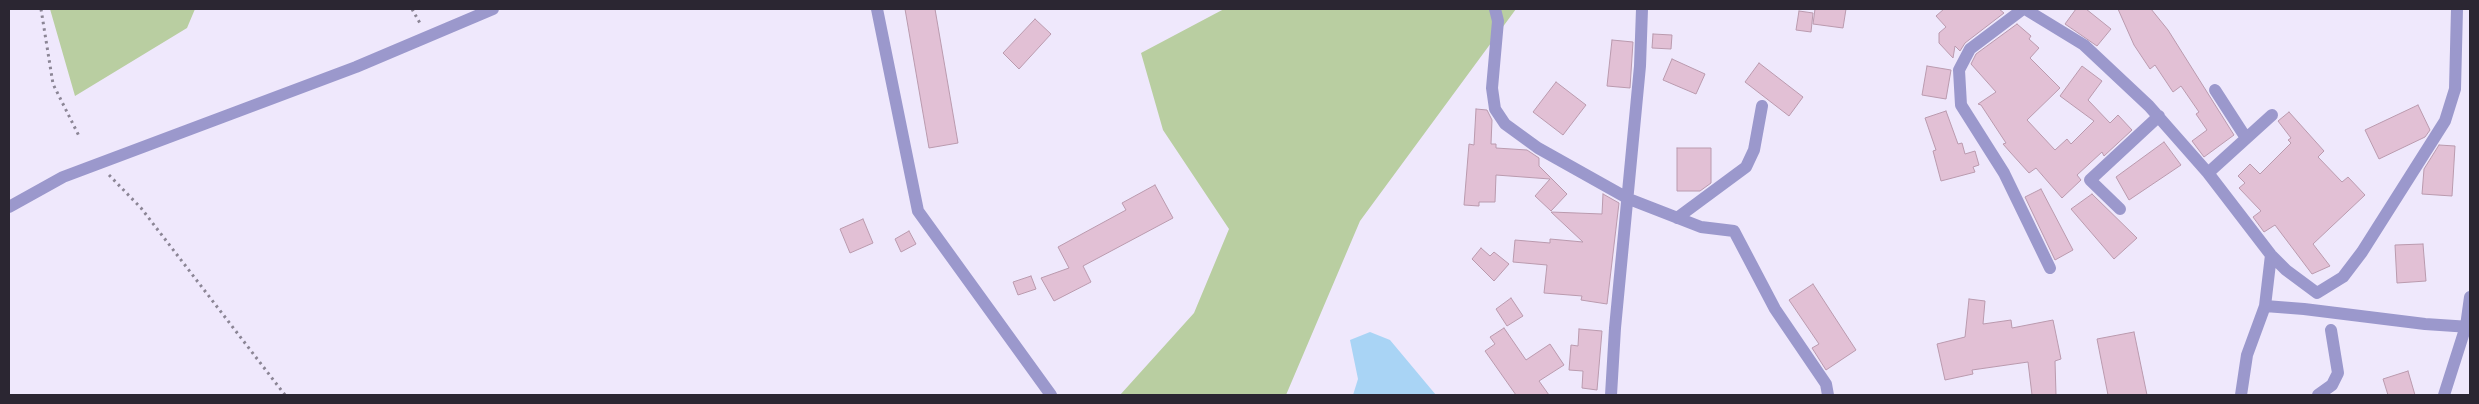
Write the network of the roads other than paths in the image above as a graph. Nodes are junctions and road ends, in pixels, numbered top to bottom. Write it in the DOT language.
graph roads {
  1 [pos="493,9"];
  2 [pos="877,9"];
  3 [pos="1494,9"];
  4 [pos="1642,9"];
  5 [pos="2024,9"];
  6 [pos="2457,9"];
  7 [pos="2215,90"];
  8 [pos="1762,106"];
  9 [pos="2272,115"];
  10 [pos="2159,116"];
  11 [pos="2246,138"];
  12 [pos="2208,173"];
  13 [pos="1629,199"];
  14 [pos="9,208"];
  15 [pos="2120,209"];
  16 [pos="1678,218"];
  17 [pos="2272,255"];
  18 [pos="2050,268"];
  19 [pos="2470,297"];
  20 [pos="2265,306"];
  21 [pos="2468,326"];
  22 [pos="2331,330"];
  23 [pos="1051,395"];
  24 [pos="1611,395"];
  25 [pos="1828,395"];
  26 [pos="2241,395"];
  27 [pos="2318,395"];
  28 [pos="2444,395"];
  1 -- 14 [label="street"];
  2 -- 23 [label="street"];
  3 -- 13 [label="street"];
  4 -- 13 [label="street"];
  5 -- 10 [label="street"];
  5 -- 18 [label="street"];
  6 -- 17 [label="street"];
  7 -- 11 [label="street"];
  8 -- 16 [label="street"];
  9 -- 11 [label="street"];
  10 -- 12 [label="street"];
  10 -- 15 [label="street"];
  11 -- 12 [label="street"];
  12 -- 17 [label="street"];
  13 -- 16 [label="street"];
  13 -- 24 [label="street"];
  16 -- 25 [label="street"];
  17 -- 20 [label="street"];
  19 -- 21 [label="street"];
  20 -- 21 [label="street"];
  20 -- 26 [label="street"];
  21 -- 28 [label="street"];
  22 -- 27 [label="street"];
}
